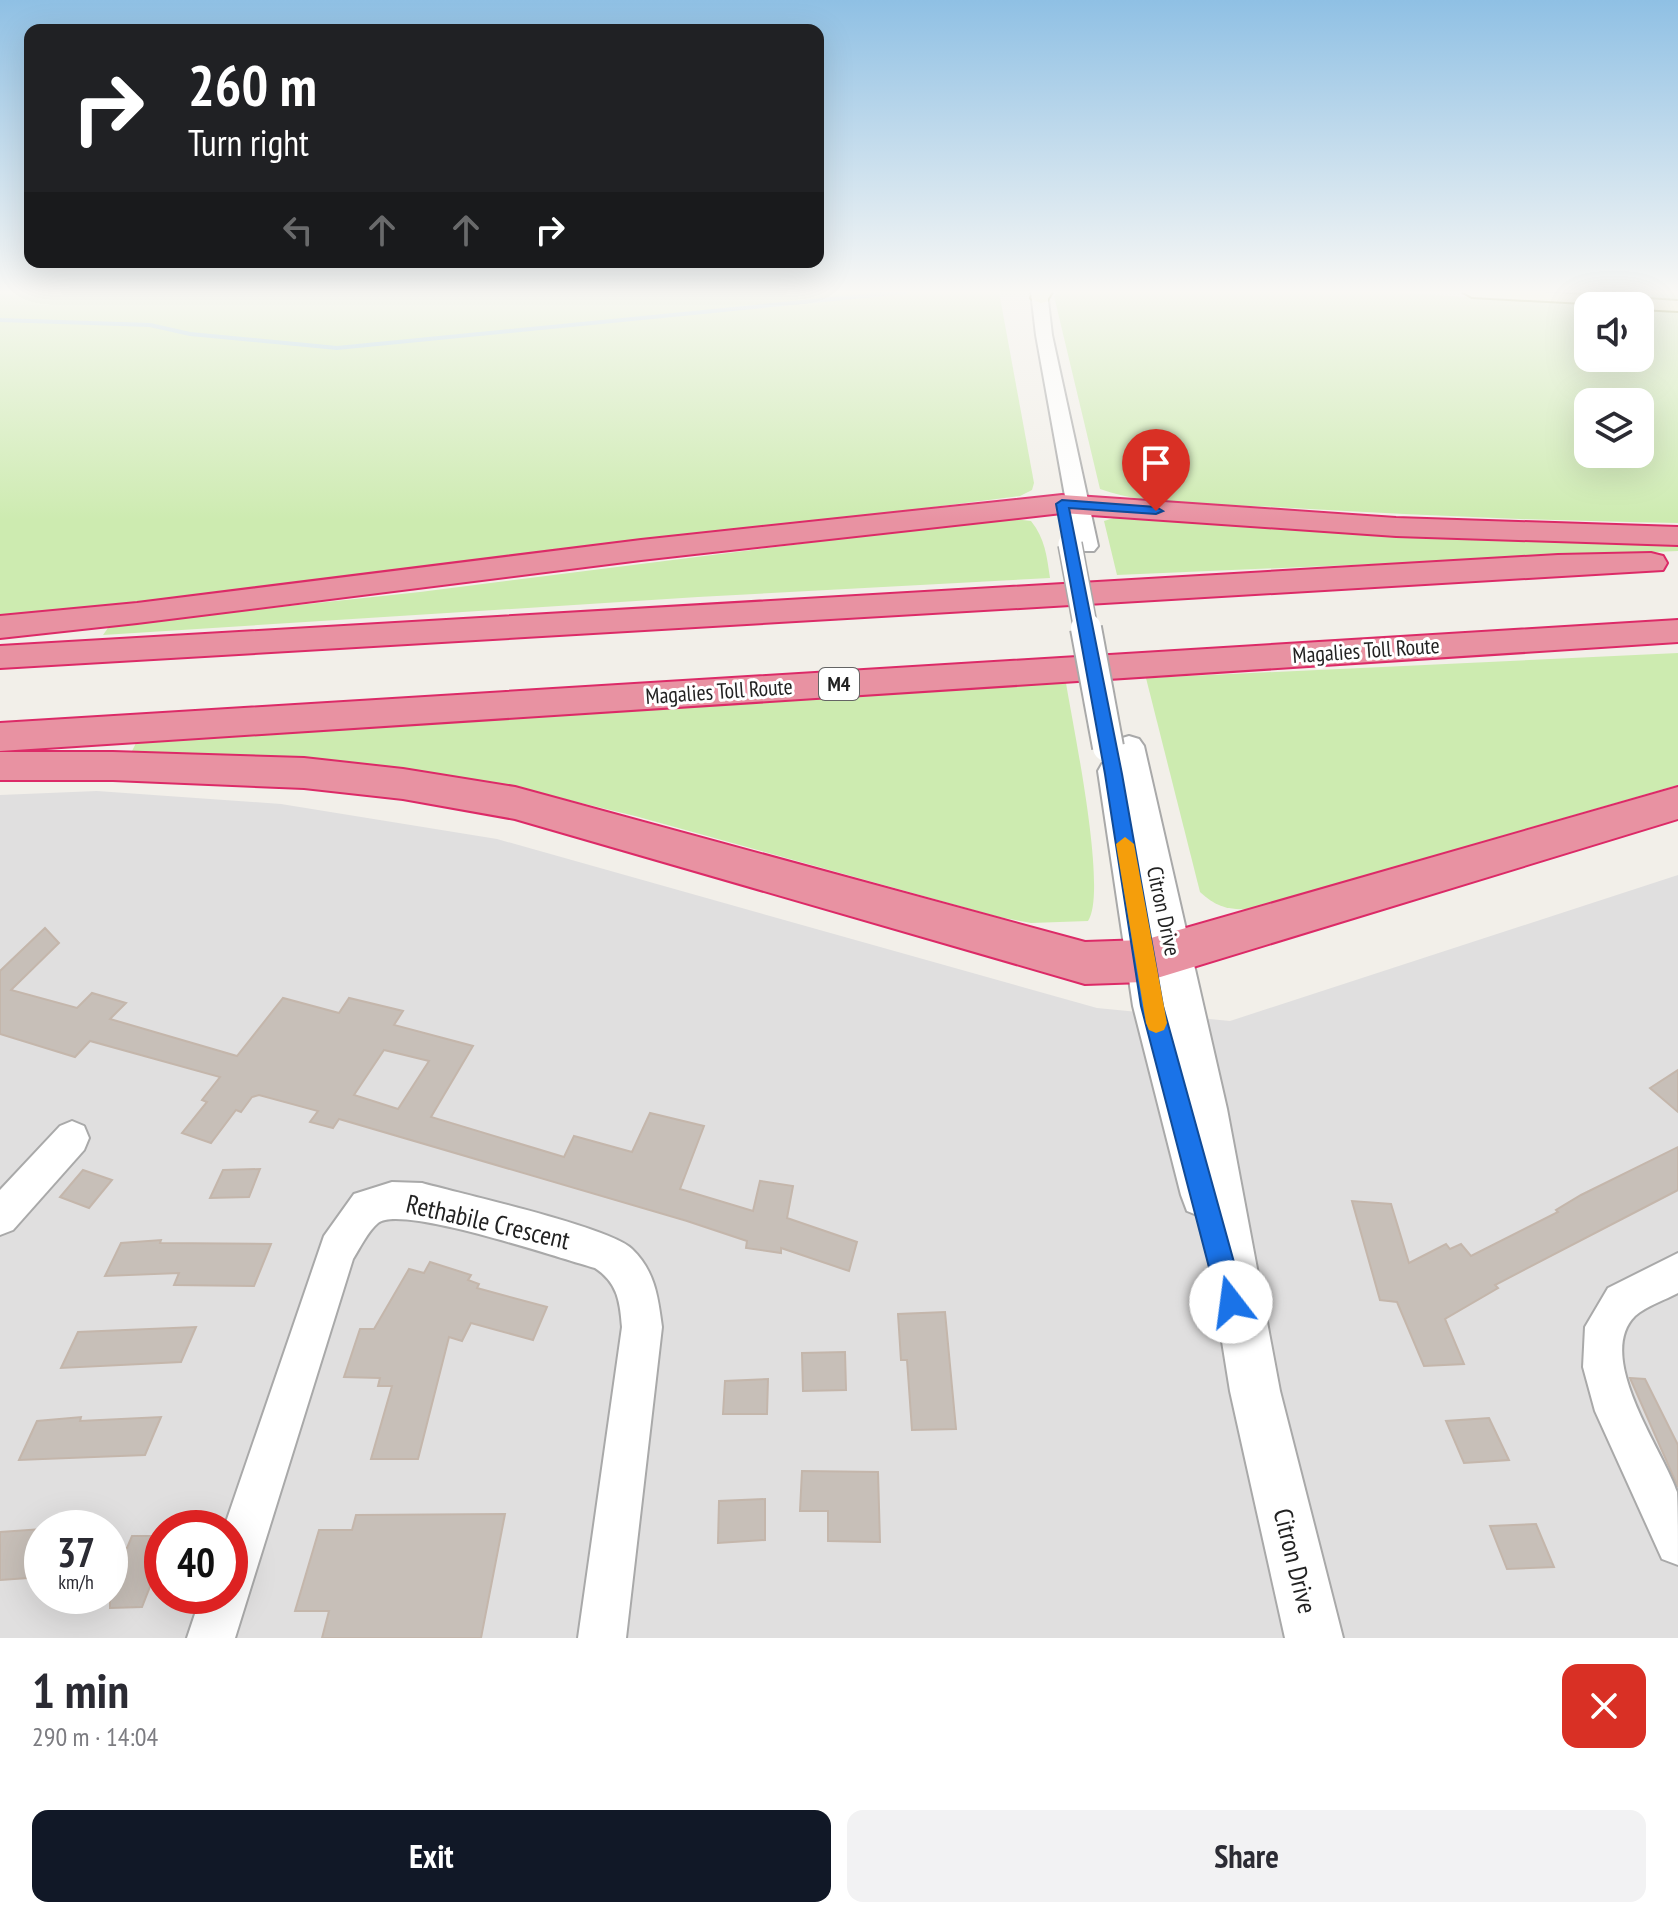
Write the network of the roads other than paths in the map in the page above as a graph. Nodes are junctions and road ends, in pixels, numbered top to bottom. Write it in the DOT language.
graph roads {
  1 [pos="1046,368"];
  2 [pos="1070,504"];
  3 [pos="1678,536"];
  4 [pos="1678,563"];
  5 [pos="0,627"];
  6 [pos="1678,631"];
  7 [pos="0,657"];
  8 [pos="0,737"];
  9 [pos="0,766"];
  10 [pos="1678,803"];
  11 [pos="1158,957"];
  12 [pos="72,1138"];
  13 [pos="0,1217"];
  14 [pos="1678,1272"];
  15 [pos="248,1523"];
  16 [pos="1678,1543"];
  17 [pos="218,1614"];
  18 [pos="211,1638"];
  19 [pos="602,1638"];
  20 [pos="1314,1638"];
  1 -- 2 [label="street, Citron Drive"];
  2 -- 3 [label="highway"];
  2 -- 5 [label="highway"];
  2 -- 11 [label="street, Citron Drive"];
  4 -- 7 [label="highway"];
  6 -- 8 [label="highway, Magalies Toll Route / M4"];
  9 -- 11 [label="highway"];
  10 -- 11 [label="highway"];
  11 -- 20 [label="street, Citron Drive"];
  12 -- 13 [label="street"];
  14 -- 16 [label="street"];
  15 -- 19 [label="street, Rethabile Crescent"];
  17 -- 18 [label="street"];
}
